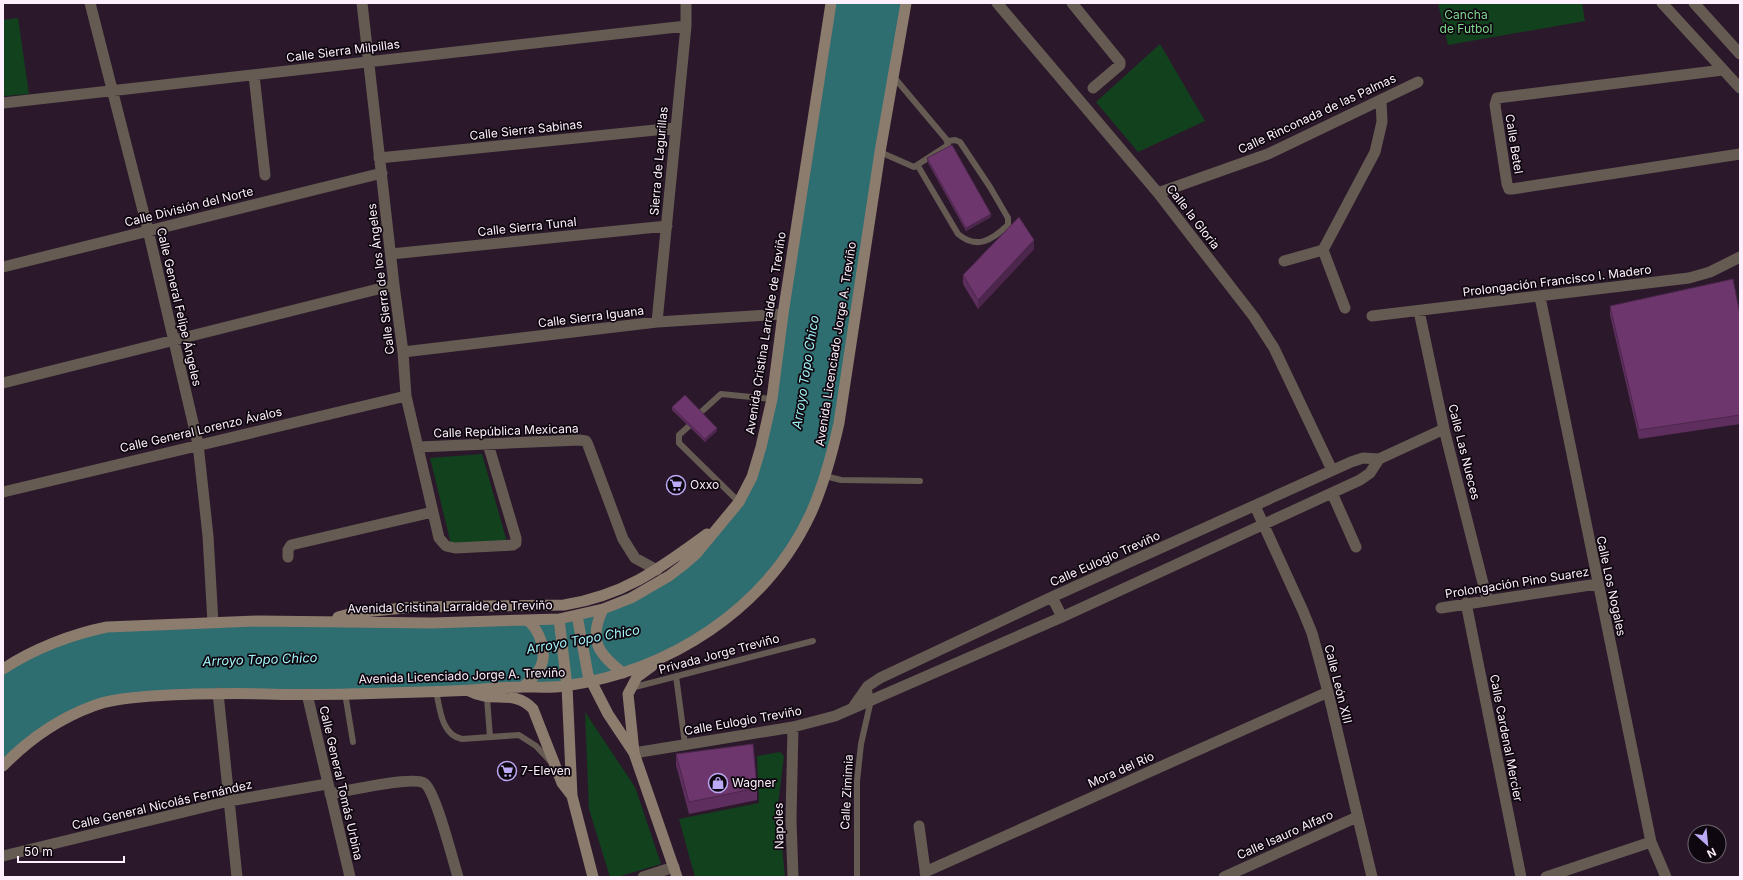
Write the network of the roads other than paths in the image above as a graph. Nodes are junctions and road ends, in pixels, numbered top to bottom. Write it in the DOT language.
graph roads {
  1 [pos="90,3"];
  2 [pos="362,3"];
  3 [pos="686,3"];
  4 [pos="831,3"];
  5 [pos="906,3"];
  6 [pos="997,3"];
  7 [pos="1072,3"];
  8 [pos="1662,3"];
  9 [pos="1694,3"];
  10 [pos="686,26"];
  11 [pos="1740,54"];
  12 [pos="368,61"];
  13 [pos="1723,70"];
  14 [pos="254,75"];
  15 [pos="893,76"];
  16 [pos="1418,82"];
  17 [pos="1093,88"];
  18 [pos="1740,88"];
  19 [pos="111,91"];
  20 [pos="1381,100"];
  21 [pos="3,103"];
  22 [pos="675,128"];
  23 [pos="948,141"];
  24 [pos="880,152"];
  25 [pos="1740,154"];
  26 [pos="379,158"];
  27 [pos="918,166"];
  28 [pos="382,173"];
  29 [pos="265,175"];
  30 [pos="1158,193"];
  31 [pos="667,226"];
  32 [pos="148,230"];
  33 [pos="1324,250"];
  34 [pos="391,254"];
  35 [pos="1740,256"];
  36 [pos="1284,262"];
  37 [pos="3,267"];
  38 [pos="394,285"];
  39 [pos="1540,297"];
  40 [pos="1345,308"];
  41 [pos="1419,310"];
  42 [pos="783,314"];
  43 [pos="1372,316"];
  44 [pos="657,322"];
  45 [pos="174,340"];
  46 [pos="403,352"];
  47 [pos="3,383"];
  48 [pos="406,396"];
  49 [pos="772,399"];
  50 [pos="700,413"];
  51 [pos="688,426"];
  52 [pos="1444,429"];
  53 [pos="198,444"];
  54 [pos="488,444"];
  55 [pos="419,447"];
  56 [pos="1379,459"];
  57 [pos="1332,470"];
  58 [pos="825,476"];
  59 [pos="920,481"];
  60 [pos="3,492"];
  61 [pos="1332,493"];
  62 [pos="739,502"];
  63 [pos="1255,506"];
  64 [pos="433,512"];
  65 [pos="724,522"];
  66 [pos="1264,524"];
  67 [pos="1356,548"];
  68 [pos="288,557"];
  69 [pos="657,570"];
  70 [pos="1597,584"];
  71 [pos="1052,597"];
  72 [pos="1487,599"];
  73 [pos="1466,603"];
  74 [pos="1441,608"];
  75 [pos="601,613"];
  76 [pos="1062,616"];
  77 [pos="578,619"];
  78 [pos="325,621"];
  79 [pos="213,623"];
  80 [pos="531,623"];
  81 [pos="560,623"];
  82 [pos="813,641"];
  83 [pos="663,657"];
  84 [pos="3,669"];
  85 [pos="623,673"];
  86 [pos="676,676"];
  87 [pos="590,681"];
  88 [pos="567,686"];
  89 [pos="868,686"];
  90 [pos="523,687"];
  91 [pos="630,689"];
  92 [pos="467,690"];
  93 [pos="436,691"];
  94 [pos="1328,692"];
  95 [pos="218,693"];
  96 [pos="345,693"];
  97 [pos="307,694"];
  98 [pos="487,698"];
  99 [pos="871,700"];
  100 [pos="854,706"];
  101 [pos="793,727"];
  102 [pos="490,737"];
  103 [pos="353,742"];
  104 [pos="685,744"];
  105 [pos="634,753"];
  106 [pos="3,766"];
  107 [pos="555,766"];
  108 [pos="328,789"];
  109 [pos="572,796"];
  110 [pos="229,800"];
  111 [pos="1357,817"];
  112 [pos="919,826"];
  113 [pos="1651,842"];
  114 [pos="3,856"];
  115 [pos="675,872"];
  116 [pos="925,875"];
  117 [pos="237,877"];
  118 [pos="350,877"];
  119 [pos="458,877"];
  120 [pos="593,877"];
  121 [pos="643,877"];
  122 [pos="793,877"];
  123 [pos="857,877"];
  124 [pos="1224,877"];
  125 [pos="1372,877"];
  126 [pos="1521,877"];
  127 [pos="1546,877"];
  128 [pos="1666,877"];
  1 -- 19 [label="street, Calle General Felipe Ángeles"];
  2 -- 12 [label="street, Calle Sierra de los Ángeles"];
  3 -- 10 [label="street, Sierra de Lagurillas"];
  4 -- 42 [label="main road, Avenida Cristina Larralde de Treviño"];
  5 -- 15 [label="main road, Avenida Licenciado Jorge A. Treviño"];
  6 -- 30 [label="street, Calle la Gloria"];
  7 -- 17 [label="street"];
  8 -- 13 [label="street"];
  9 -- 11 [label="street"];
  10 -- 12 [label="street, Calle Sierra Milpillas"];
  10 -- 22 [label="street, Sierra de Lagurillas"];
  12 -- 14 [label="street, Calle Sierra Milpillas"];
  12 -- 26 [label="street, Calle Sierra de los Ángeles"];
  13 -- 18 [label="street"];
  13 -- 25 [label="street, Calle Betel"];
  14 -- 19 [label="street, Calle Sierra Milpillas"];
  14 -- 29 [label="street"];
  15 -- 23 [label="lane"];
  15 -- 24 [label="main road, Avenida Licenciado Jorge A. Treviño"];
  16 -- 20 [label="street, Calle Rinconada de las Palmas"];
  19 -- 21 [label="street, Calle Sierra Milpillas"];
  19 -- 32 [label="street, Calle General Felipe Ángeles"];
  20 -- 30 [label="street, Calle Rinconada de las Palmas"];
  20 -- 33 [label="street"];
  22 -- 26 [label="street, Calle Sierra Sabinas"];
  22 -- 31 [label="street, Sierra de Lagurillas"];
  23 -- 27 [label="lane"];
  23 -- 27 [label="lane"];
  24 -- 27 [label="lane"];
  24 -- 58 [label="main road, Avenida Licenciado Jorge A. Treviño"];
  26 -- 28 [label="street, Calle Sierra de los Ángeles"];
  28 -- 32 [label="street, Calle División del Norte"];
  28 -- 34 [label="street, Calle Sierra de los Ángeles"];
  30 -- 57 [label="street, Calle la Gloria"];
  31 -- 34 [label="street, Calle Sierra Tunal"];
  31 -- 44 [label="street, Sierra de Lagurillas"];
  32 -- 37 [label="street, Calle División del Norte"];
  32 -- 45 [label="street, Calle General Felipe Ángeles"];
  33 -- 36 [label="street"];
  33 -- 40 [label="street"];
  34 -- 38 [label="street, Calle Sierra de los Ángeles"];
  35 -- 39 [label="street, Prolongación Francisco I. Madero"];
  38 -- 45 [label="street"];
  38 -- 46 [label="street, Calle Sierra de los Ángeles"];
  39 -- 41 [label="street, Prolongación Francisco I. Madero"];
  39 -- 70 [label="street, Calle Los Nogales"];
  41 -- 43 [label="street, Prolongación Francisco I. Madero"];
  41 -- 52 [label="street, Calle Las Nueces"];
  42 -- 44 [label="street, Calle Sierra Iguana"];
  42 -- 49 [label="main road, Avenida Cristina Larralde de Treviño"];
  44 -- 46 [label="street, Calle Sierra Iguana"];
  45 -- 47 [label="street"];
  45 -- 53 [label="street, Calle General Felipe Ángeles"];
  46 -- 48 [label="street, Calle Sierra de los Ángeles"];
  48 -- 53 [label="street, Calle General Lorenzo Ávalos"];
  48 -- 55 [label="street, Calle Sierra de los Ángeles"];
  49 -- 50 [label="lane"];
  49 -- 62 [label="main road, Avenida Cristina Larralde de Treviño"];
  51 -- 62 [label="lane"];
  52 -- 56 [label="street, Calle Eulogio Treviño"];
  52 -- 72 [label="street, Calle Las Nueces"];
  53 -- 60 [label="street, Calle General Lorenzo Ávalos"];
  53 -- 79 [label="street, Calle General Felipe Ángeles"];
  54 -- 55 [label="street, Calle República Mexicana"];
  54 -- 64 [label="street, Calle Sierra de los Ángeles"];
  54 -- 69 [label="street, Calle República Mexicana"];
  55 -- 64 [label="street, Calle Sierra de los Ángeles"];
  56 -- 57 [label="street, Calle Eulogio Treviño"];
  56 -- 61 [label="street, Calle Eulogio Treviño"];
  57 -- 63 [label="street, Calle Eulogio Treviño"];
  58 -- 59 [label="lane"];
  58 -- 83 [label="main road, Avenida Licenciado Jorge A. Treviño"];
  61 -- 66 [label="street, Calle Eulogio Treviño"];
  61 -- 67 [label="street"];
  62 -- 65 [label="main road, Avenida Cristina Larralde de Treviño"];
  63 -- 66 [label="street, Calle León XIII"];
  63 -- 71 [label="street, Calle Eulogio Treviño"];
  64 -- 68 [label="street"];
  65 -- 69 [label="main road"];
  65 -- 75 [label="main road, Avenida Cristina Larralde de Treviño"];
  66 -- 76 [label="street, Calle Eulogio Treviño"];
  66 -- 94 [label="street, Calle León XIII"];
  69 -- 78 [label="main road"];
  70 -- 72 [label="street, Prolongación Pino Suarez"];
  70 -- 113 [label="street, Calle Los Nogales"];
  71 -- 76 [label="street"];
  71 -- 89 [label="street, Calle Eulogio Treviño"];
  72 -- 73 [label="street, Prolongación Pino Suarez"];
  73 -- 74 [label="street, Prolongación Pino Suarez"];
  73 -- 126 [label="street, Calle Cardenal Mercier"];
  75 -- 77 [label="main road, Avenida Cristina Larralde de Treviño"];
  75 -- 85 [label="main road"];
  76 -- 99 [label="street, Calle Eulogio Treviño"];
  77 -- 81 [label="main road, Avenida Cristina Larralde de Treviño"];
  77 -- 87 [label="main road"];
  78 -- 79 [label="main road, Avenida Cristina Larralde de Treviño"];
  78 -- 80 [label="main road, Avenida Cristina Larralde de Treviño"];
  79 -- 84 [label="main road, Avenida Cristina Larralde de Treviño"];
  80 -- 81 [label="main road, Avenida Cristina Larralde de Treviño"];
  80 -- 90 [label="main road"];
  81 -- 88 [label="main road"];
  82 -- 86 [label="lane, Privada Jorge Treviño"];
  83 -- 85 [label="main road, Avenida Licenciado Jorge A. Treviño"];
  83 -- 91 [label="main road"];
  85 -- 87 [label="main road, Avenida Licenciado Jorge A. Treviño"];
  86 -- 91 [label="lane, Privada Jorge Treviño"];
  86 -- 104 [label="lane"];
  87 -- 88 [label="main road, Avenida Licenciado Jorge A. Treviño"];
  87 -- 105 [label="main road"];
  88 -- 90 [label="main road, Avenida Licenciado Jorge A. Treviño"];
  88 -- 109 [label="main road"];
  89 -- 99 [label="lane, Calle Zimimia"];
  89 -- 100 [label="street, Calle Eulogio Treviño"];
  90 -- 92 [label="main road, Avenida Licenciado Jorge A. Treviño"];
  91 -- 105 [label="main road"];
  92 -- 93 [label="main road, Avenida Licenciado Jorge A. Treviño"];
  92 -- 98 [label="main road"];
  93 -- 96 [label="main road, Avenida Licenciado Jorge A. Treviño"];
  93 -- 102 [label="lane"];
  94 -- 111 [label="street, Calle León XIII"];
  94 -- 116 [label="street, Mora del Río"];
  95 -- 97 [label="main road, Avenida Licenciado Jorge A. Treviño"];
  95 -- 106 [label="main road, Avenida Licenciado Jorge A. Treviño"];
  95 -- 110 [label="street"];
  96 -- 97 [label="main road, Avenida Licenciado Jorge A. Treviño"];
  96 -- 103 [label="lane"];
  97 -- 108 [label="street, Calle General Tomás Urbina"];
  98 -- 102 [label="lane"];
  98 -- 107 [label="main road"];
  99 -- 100 [label="street, Calle Eulogio Treviño"];
  99 -- 123 [label="lane, Calle Zimimia"];
  100 -- 101 [label="street, Calle Eulogio Treviño"];
  101 -- 104 [label="street, Calle Eulogio Treviño"];
  101 -- 122 [label="street, Napoles"];
  102 -- 107 [label="lane"];
  104 -- 105 [label="street, Calle Eulogio Treviño"];
  105 -- 115 [label="main road"];
  107 -- 109 [label="main road"];
  108 -- 110 [label="street, Calle General Nicolás Fernández"];
  108 -- 118 [label="street, Calle General Tomás Urbina"];
  108 -- 119 [label="street, Calle General Nicolás Fernández"];
  109 -- 120 [label="main road"];
  110 -- 114 [label="street, Calle General Nicolás Fernández"];
  110 -- 117 [label="street"];
  111 -- 124 [label="street, Calle Isauro Alfaro"];
  111 -- 125 [label="street, Calle León XIII"];
  112 -- 116 [label="street"];
  113 -- 127 [label="street"];
  113 -- 128 [label="street, Calle Los Nogales"];
  115 -- 121 [label="street"];
}
